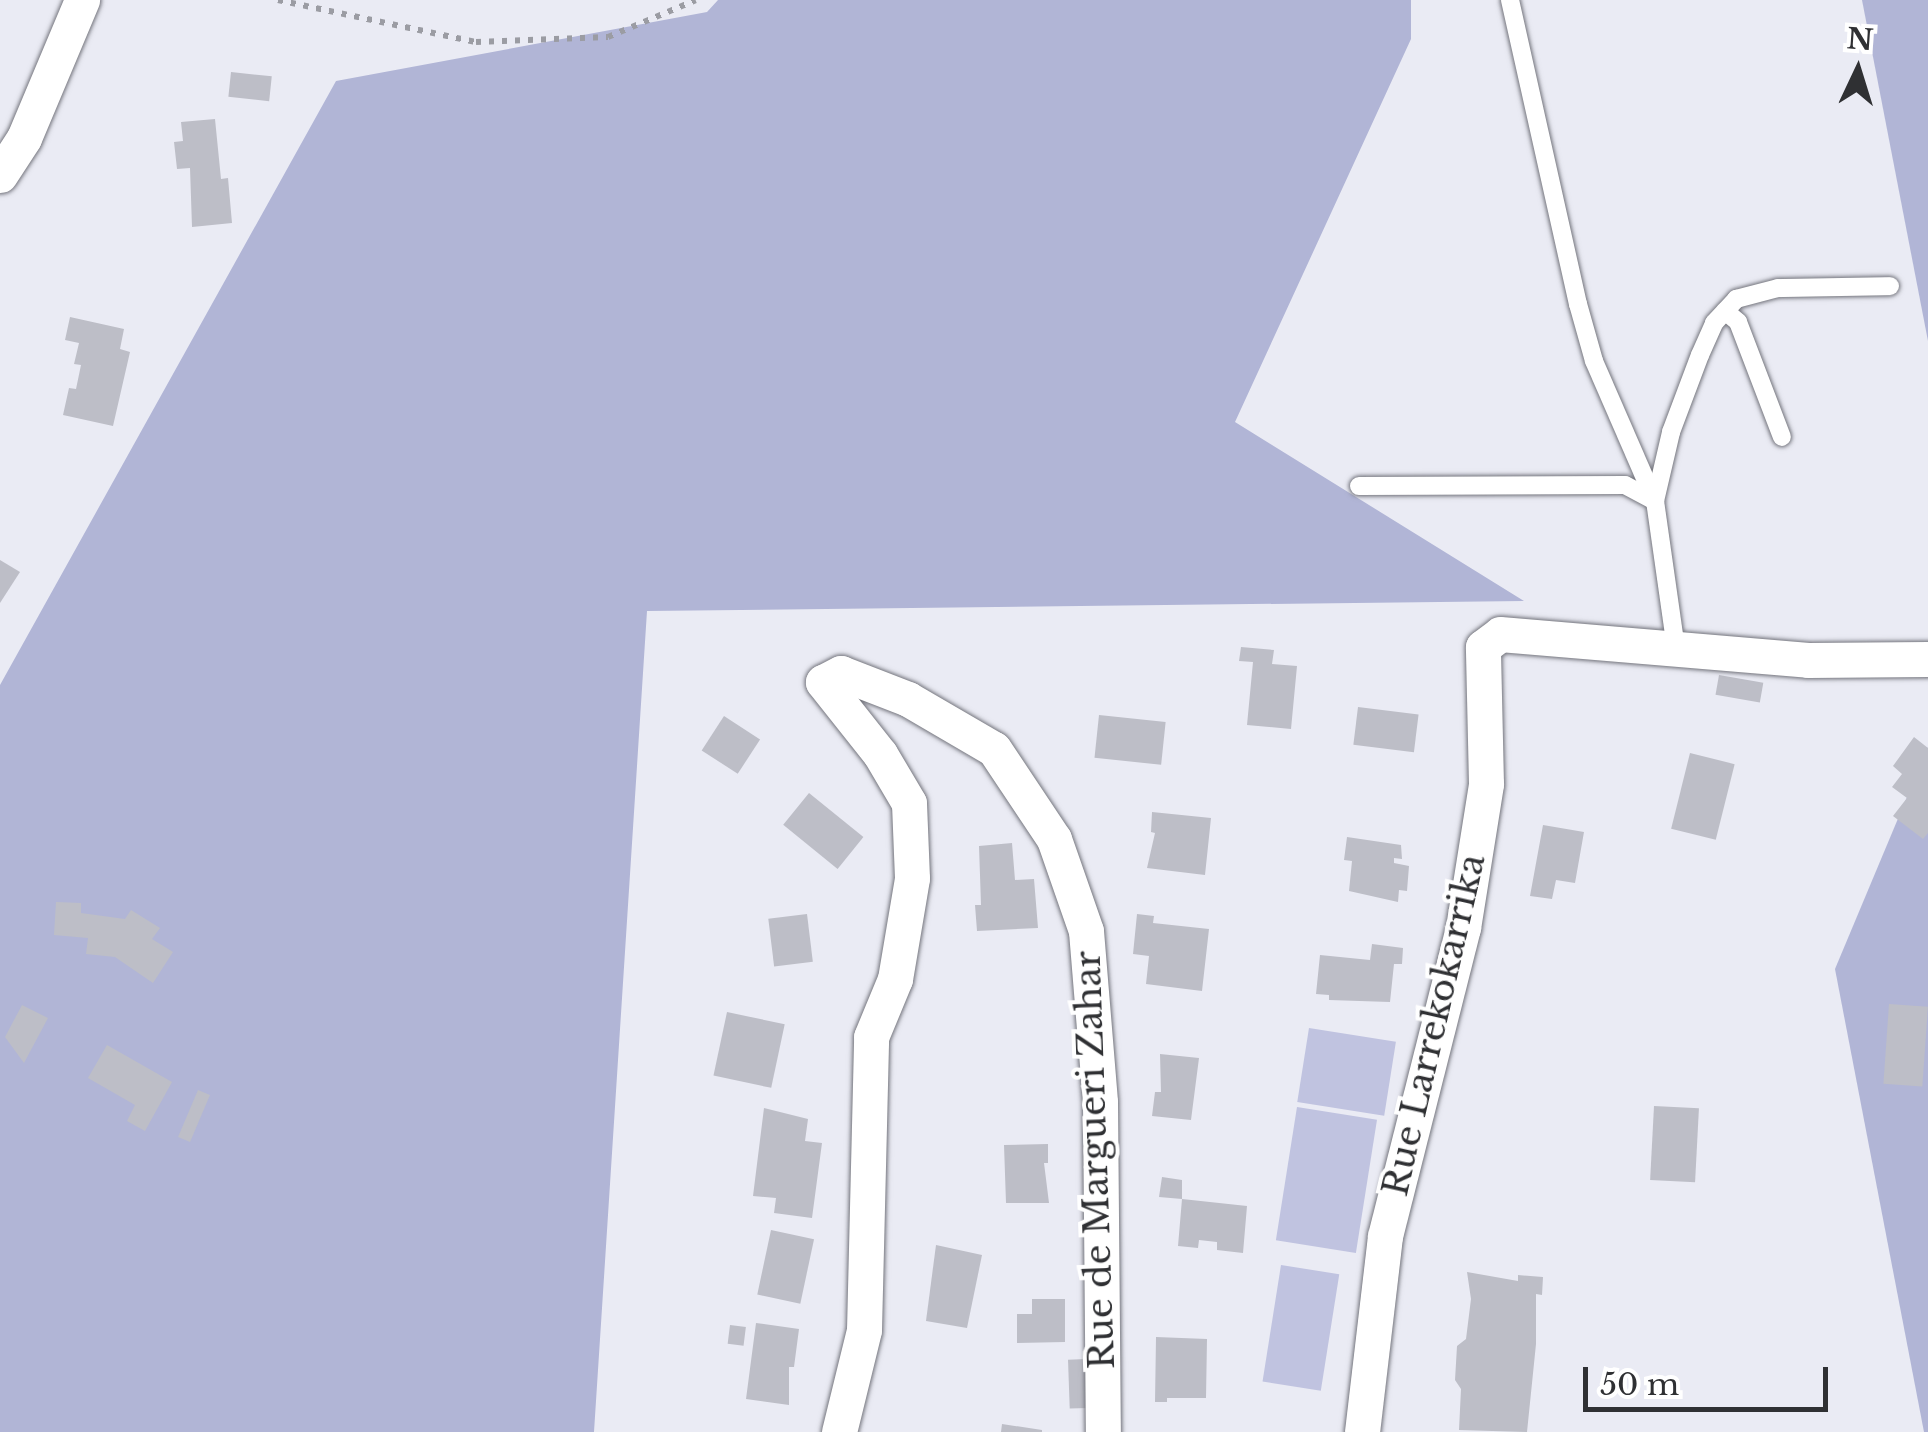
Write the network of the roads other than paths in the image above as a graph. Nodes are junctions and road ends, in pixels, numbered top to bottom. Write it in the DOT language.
graph roads {
  1 [pos="82,0"];
  2 [pos="1510,0"];
  3 [pos="0,175"];
  4 [pos="1890,286"];
  5 [pos="1725,311"];
  6 [pos="1782,437"];
  7 [pos="1359,486"];
  8 [pos="1655,501"];
  9 [pos="1676,649"];
  10 [pos="1928,659"];
  11 [pos="839,1432"];
  12 [pos="1104,1432"];
  13 [pos="1362,1432"];
  1 -- 3 [label="street"];
  2 -- 8 [label="lane"];
  4 -- 5 [label="lane"];
  5 -- 6 [label="lane"];
  5 -- 8 [label="lane"];
  7 -- 8 [label="lane"];
  8 -- 9 [label="lane"];
  9 -- 10 [label="street, Rue Larrekokarrika"];
  9 -- 13 [label="street, Rue Larrekokarrika"];
  11 -- 12 [label="street, Rue de Margueri Zahar"];
}
